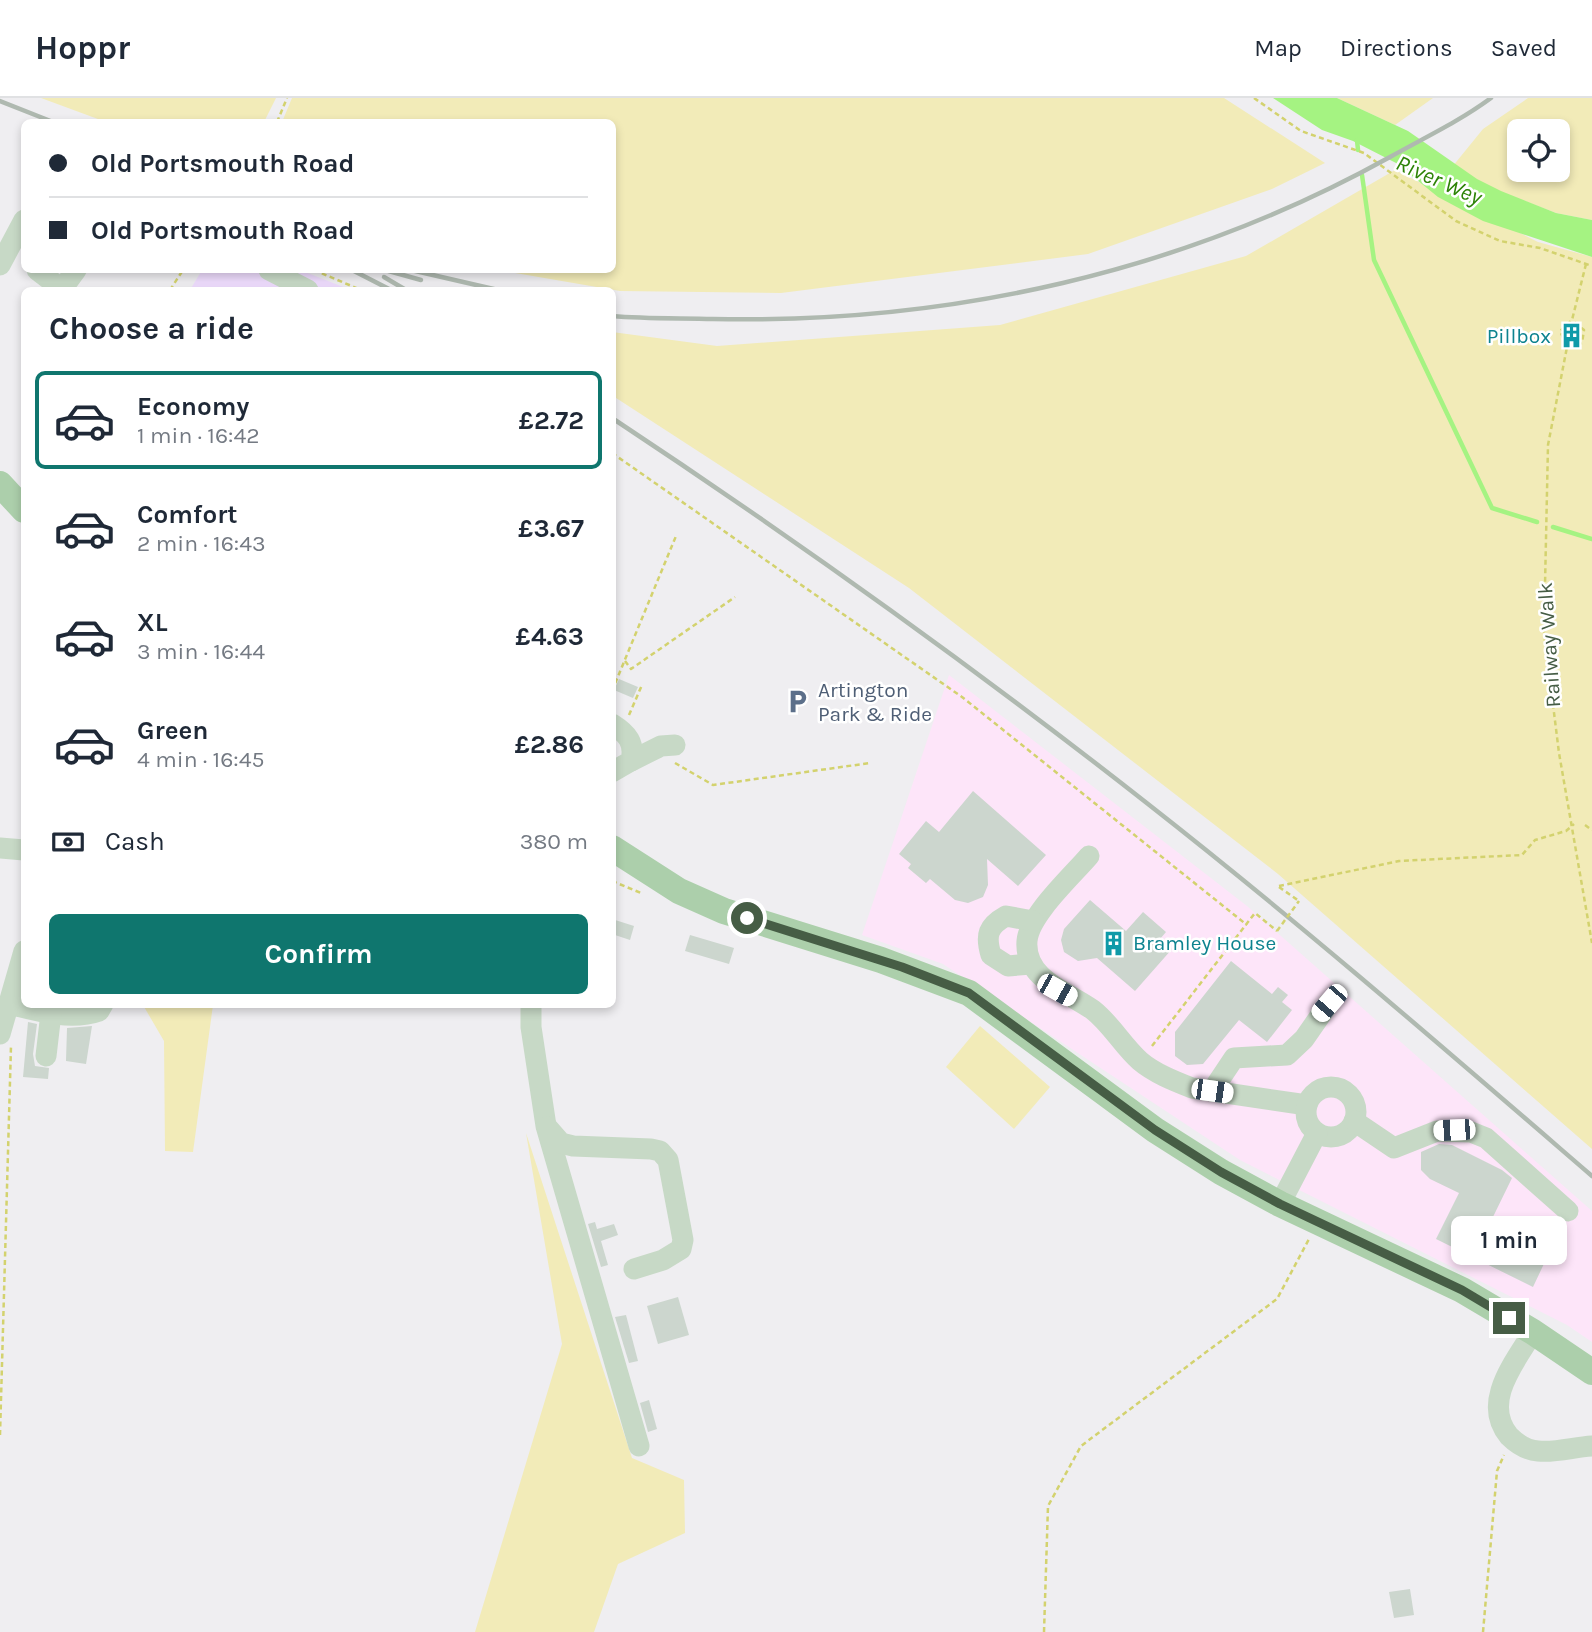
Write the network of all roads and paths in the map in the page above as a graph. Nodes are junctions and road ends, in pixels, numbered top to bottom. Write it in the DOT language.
graph roads {
  1 [pos="287,98"];
  2 [pos="1254,98"];
  3 [pos="278,119"];
  4 [pos="21,227"];
  5 [pos="9,254"];
  6 [pos="1586,264"];
  7 [pos="1592,266"];
  8 [pos="41,273"];
  9 [pos="275,273"];
  10 [pos="321,273"];
  11 [pos="58,287"];
  12 [pos="302,287"];
  13 [pos="354,287"];
  14 [pos="1572,320"];
  15 [pos="1567,346"];
  16 [pos="616,456"];
  17 [pos="0,484"];
  18 [pos="21,507"];
  19 [pos="676,536"];
  20 [pos="735,597"];
  21 [pos="625,662"];
  22 [pos="616,682"];
  23 [pos="642,685"];
  24 [pos="620,721"];
  25 [pos="674,753"];
  26 [pos="870,763"];
  27 [pos="622,767"];
  28 [pos="1573,824"];
  29 [pos="1585,825"];
  30 [pos="1592,830"];
  31 [pos="616,836"];
  32 [pos="0,848"];
  33 [pos="21,850"];
  34 [pos="616,850"];
  35 [pos="1089,856"];
  36 [pos="645,868"];
  37 [pos="1033,921"];
  38 [pos="1247,925"];
  39 [pos="1592,943"];
  40 [pos="21,961"];
  41 [pos="1031,964"];
  42 [pos="1329,1003"];
  43 [pos="101,1008"];
  44 [pos="531,1008"];
  45 [pos="51,1013"];
  46 [pos="4,1017"];
  47 [pos="46,1056"];
  48 [pos="1140,1061"];
  49 [pos="1212,1091"];
  50 [pos="1307,1105"];
  51 [pos="1354,1121"];
  52 [pos="546,1126"];
  53 [pos="1317,1133"];
  54 [pos="1280,1204"];
  55 [pos="1568,1211"];
  56 [pos="1300,1258"];
  57 [pos="634,1269"];
  58 [pos="1533,1332"];
  59 [pos="1592,1372"];
  60 [pos="0,1434"];
  61 [pos="639,1446"];
  62 [pos="1592,1446"];
  63 [pos="1497,1471"];
  64 [pos="1044,1632"];
  65 [pos="1483,1632"];
  1 -- 3 [label="path"];
  2 -- 6 [label="path"];
  4 -- 5 [label="street"];
  6 -- 7 [label="path"];
  6 -- 14 [label="path, Railway Walk"];
  8 -- 11 [label="street"];
  9 -- 12 [label="street"];
  10 -- 13 [label="path"];
  14 -- 15 [label="path, Railway Walk"];
  14 -- 15 [label="path, Railway Walk"];
  15 -- 28 [label="path, Railway Walk"];
  16 -- 38 [label="path"];
  17 -- 18 [label="main road"];
  19 -- 21 [label="path"];
  20 -- 21 [label="path"];
  21 -- 22 [label="path"];
  23 -- 24 [label="path"];
  24 -- 27 [label="street"];
  25 -- 26 [label="path"];
  25 -- 27 [label="street"];
  28 -- 38 [label="path, bridge"];
  28 -- 39 [label="path, Railway Walk"];
  29 -- 30 [label="path"];
  31 -- 36 [label="main road"];
  32 -- 33 [label="street"];
  34 -- 36 [label="main road"];
  35 -- 37 [label="street"];
  36 -- 54 [label="main road"];
  37 -- 41 [label="street"];
  37 -- 41 [label="street"];
  38 -- 48 [label="path"];
  40 -- 46 [label="street"];
  41 -- 48 [label="street"];
  42 -- 49 [label="street"];
  43 -- 45 [label="street"];
  44 -- 52 [label="street"];
  45 -- 46 [label="street"];
  45 -- 47 [label="street"];
  46 -- 60 [label="path"];
  48 -- 49 [label="street"];
  49 -- 50 [label="street"];
  50 -- 51 [label="street"];
  50 -- 53 [label="street"];
  51 -- 53 [label="street"];
  51 -- 55 [label="street"];
  52 -- 57 [label="street"];
  52 -- 61 [label="street"];
  53 -- 54 [label="street"];
  54 -- 58 [label="main road"];
  56 -- 64 [label="path"];
  58 -- 59 [label="main road"];
  58 -- 62 [label="street"];
  63 -- 65 [label="path"];
}
